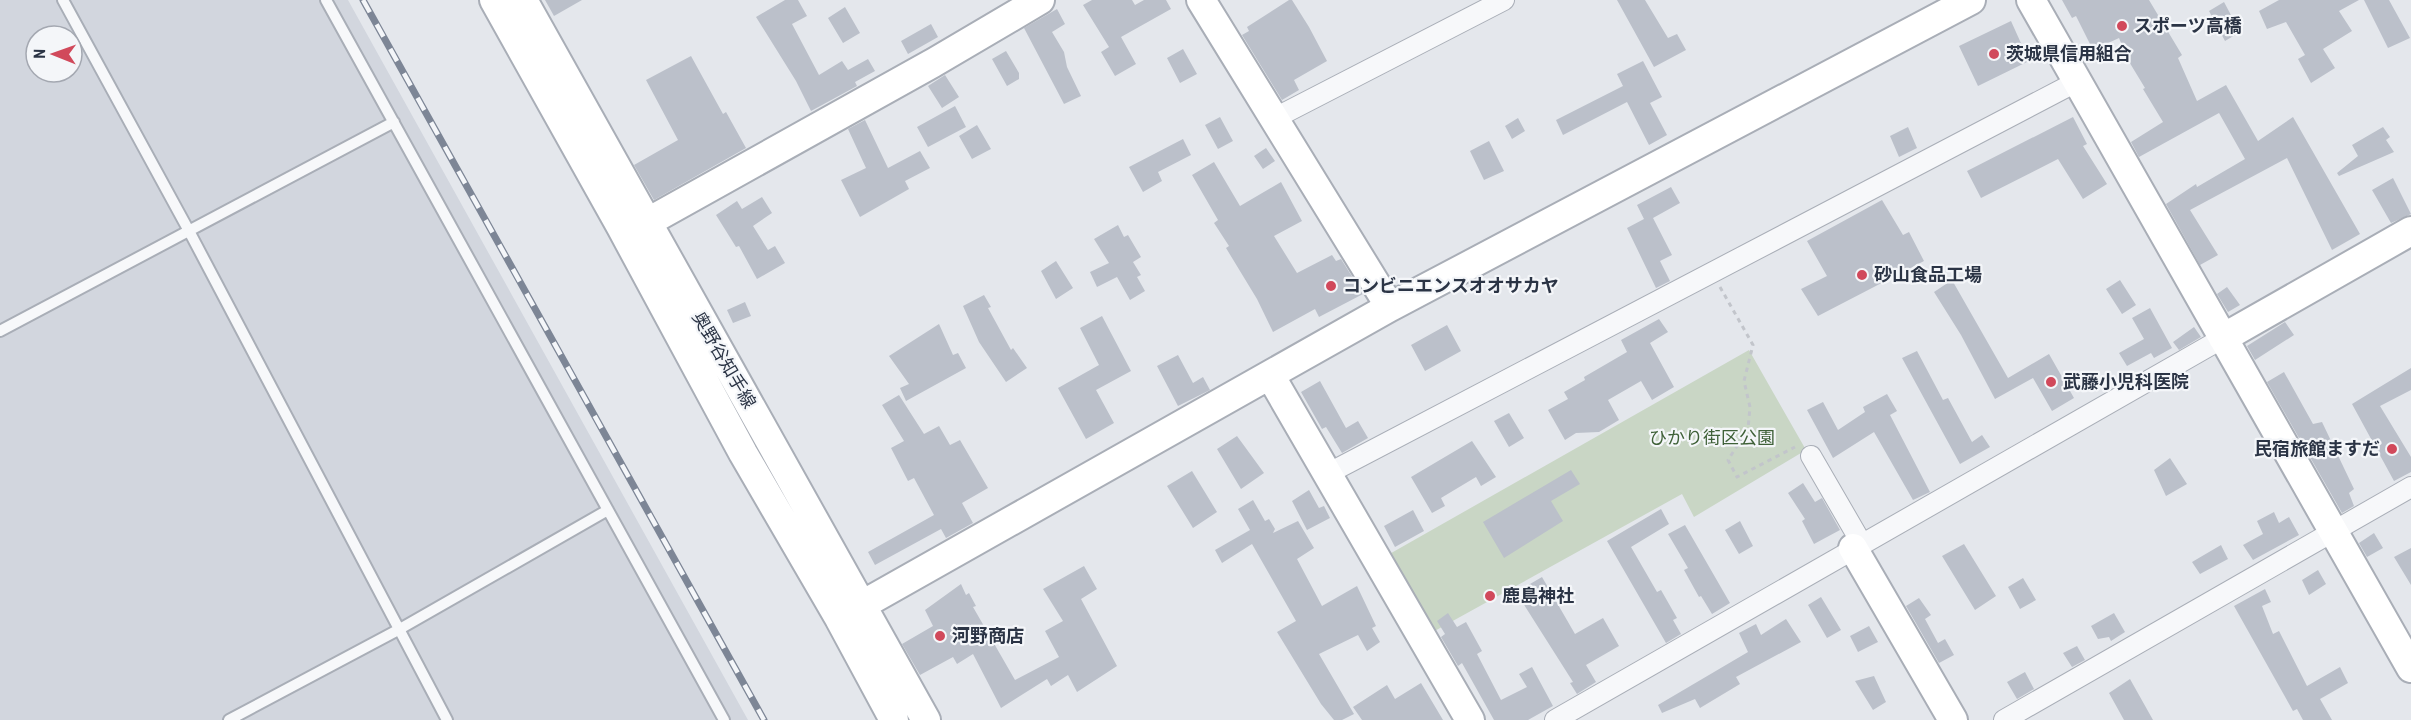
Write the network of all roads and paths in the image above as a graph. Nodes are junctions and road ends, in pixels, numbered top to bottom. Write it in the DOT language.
graph roads {
  1 [pos="63,0"];
  2 [pos="326,0"];
  3 [pos="494,0"];
  4 [pos="523,0"];
  5 [pos="1040,0"];
  6 [pos="1201,0"];
  7 [pos="1504,0"];
  8 [pos="1971,0"];
  9 [pos="2031,0"];
  10 [pos="2078,81"];
  11 [pos="1273,119"];
  12 [pos="394,122"];
  13 [pos="646,223"];
  14 [pos="189,231"];
  15 [pos="2411,231"];
  16 [pos="1712,273"];
  17 [pos="1390,307"];
  18 [pos="0,332"];
  19 [pos="2223,338"];
  20 [pos="1270,375"];
  21 [pos="1805,450"];
  22 [pos="1329,473"];
  23 [pos="2411,487"];
  24 [pos="608,510"];
  25 [pos="2334,531"];
  26 [pos="1858,546"];
  27 [pos="851,611"];
  28 [pos="398,630"];
  29 [pos="2411,668"];
  30 [pos="229,720"];
  31 [pos="447,720"];
  32 [pos="724,720"];
  33 [pos="894,720"];
  34 [pos="926,720"];
  35 [pos="1470,720"];
  36 [pos="1555,720"];
  37 [pos="1953,720"];
  38 [pos="2004,720"];
  1 -- 14 [label="lane"];
  2 -- 12 [label="lane"];
  3 -- 27 [label="street, 奥野谷知手線"];
  4 -- 13 [label="street, 奥野谷知手線"];
  5 -- 13 [label="street"];
  6 -- 11 [label="street"];
  7 -- 11 [label="street"];
  8 -- 17 [label="street"];
  9 -- 10 [label="street"];
  10 -- 16 [label="street"];
  10 -- 19 [label="street"];
  11 -- 17 [label="street"];
  12 -- 14 [label="lane"];
  12 -- 24 [label="lane"];
  13 -- 27 [label="street, 奥野谷知手線"];
  14 -- 18 [label="lane"];
  14 -- 28 [label="lane"];
  15 -- 19 [label="street"];
  16 -- 21 [label="path"];
  16 -- 22 [label="street"];
  17 -- 20 [label="street"];
  19 -- 25 [label="street"];
  19 -- 26 [label="street"];
  20 -- 22 [label="street"];
  20 -- 27 [label="street"];
  21 -- 26 [label="street"];
  22 -- 35 [label="street"];
  23 -- 25 [label="street"];
  24 -- 28 [label="lane"];
  24 -- 32 [label="lane"];
  25 -- 29 [label="street"];
  25 -- 38 [label="street"];
  26 -- 36 [label="street"];
  26 -- 37 [label="street"];
  27 -- 33 [label="street, 奥野谷知手線"];
  27 -- 34 [label="street, 奥野谷知手線"];
  28 -- 30 [label="lane"];
  28 -- 31 [label="lane"];
}
